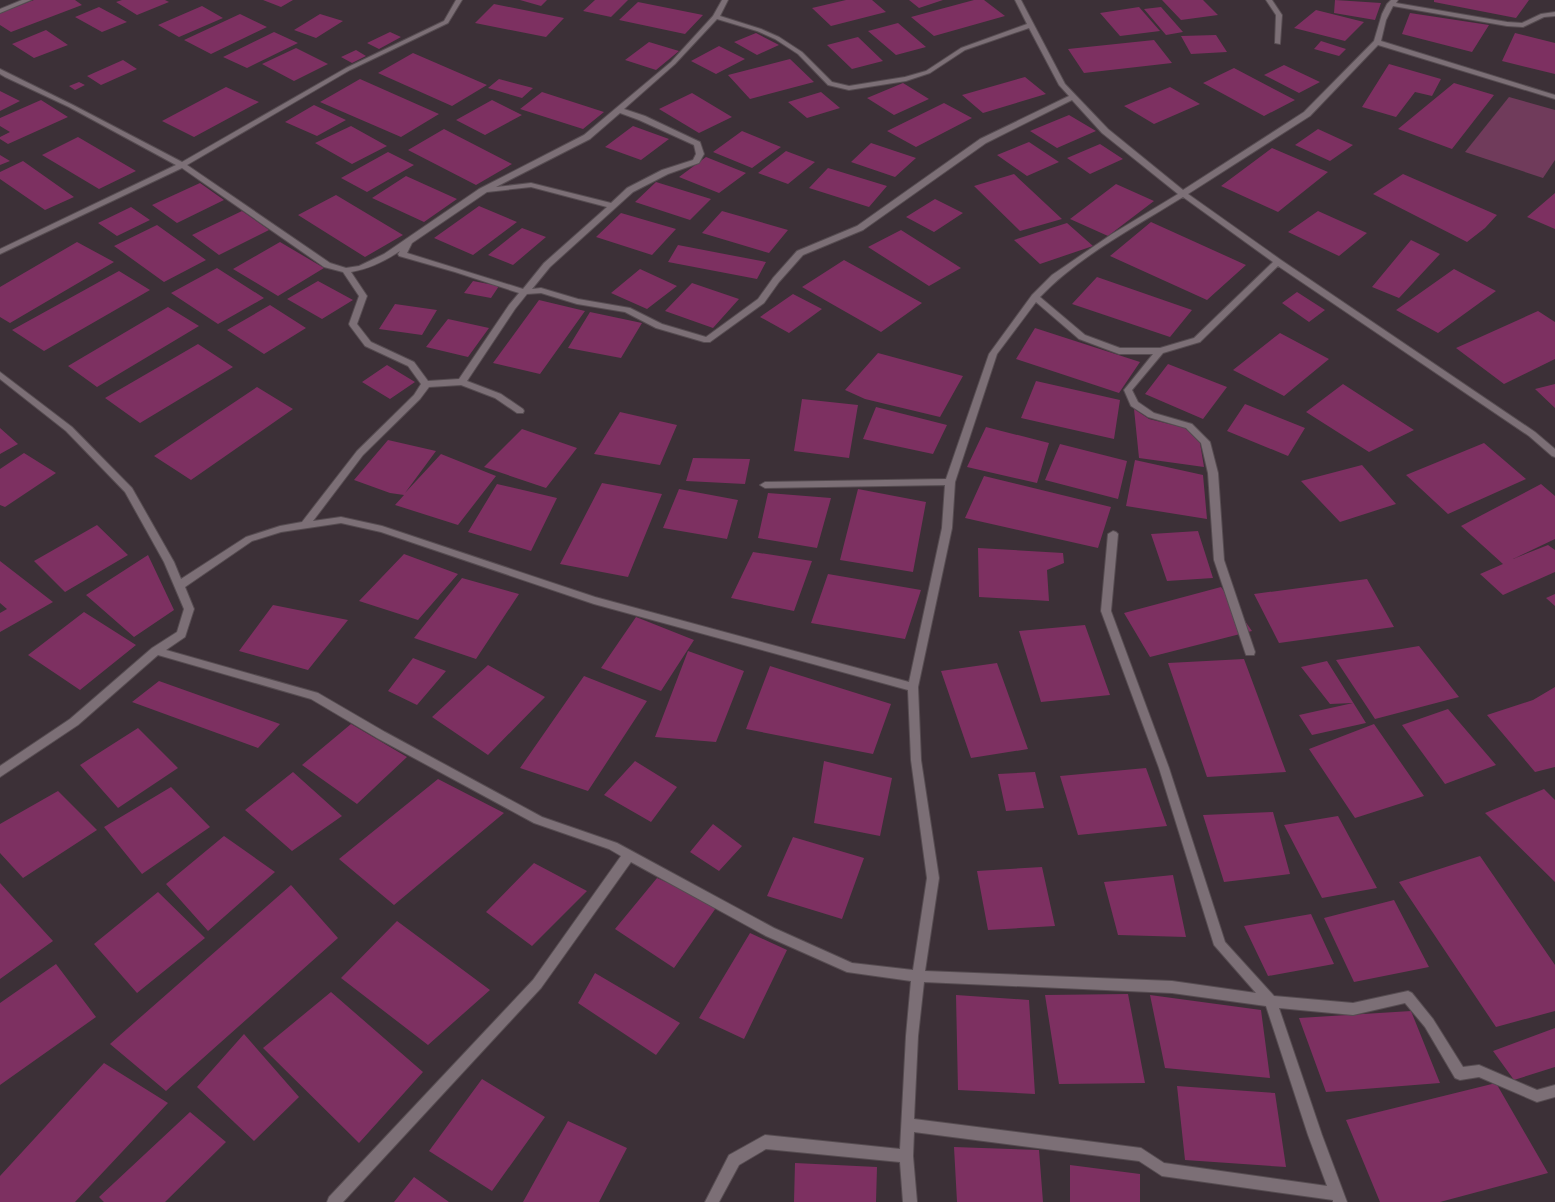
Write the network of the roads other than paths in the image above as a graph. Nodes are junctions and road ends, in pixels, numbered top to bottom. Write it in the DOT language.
graph roads {
  1 [pos="28,0"];
  2 [pos="459,0"];
  3 [pos="725,0"];
  4 [pos="1018,0"];
  5 [pos="1269,0"];
  6 [pos="1392,2"];
  7 [pos="0,11"];
  8 [pos="1555,14"];
  9 [pos="716,17"];
  10 [pos="1030,25"];
  11 [pos="1377,42"];
  12 [pos="1278,43"];
  13 [pos="0,71"];
  14 [pos="4,77"];
  15 [pos="1073,97"];
  16 [pos="1555,97"];
  17 [pos="619,110"];
  18 [pos="182,165"];
  19 [pos="482,191"];
  20 [pos="1183,194"];
  21 [pos="612,206"];
  22 [pos="408,240"];
  23 [pos="0,252"];
  24 [pos="1278,262"];
  25 [pos="346,270"];
  26 [pos="525,292"];
  27 [pos="1035,297"];
  28 [pos="1160,351"];
  29 [pos="0,375"];
  30 [pos="462,382"];
  31 [pos="426,384"];
  32 [pos="520,410"];
  33 [pos="1555,454"];
  34 [pos="950,482"];
  35 [pos="765,485"];
  36 [pos="305,526"];
  37 [pos="1113,534"];
  38 [pos="179,586"];
  39 [pos="156,651"];
  40 [pos="1250,652"];
  41 [pos="913,687"];
  42 [pos="0,772"];
  43 [pos="629,855"];
  44 [pos="918,976"];
  45 [pos="1271,1001"];
  46 [pos="1555,1091"];
  47 [pos="908,1125"];
  48 [pos="906,1156"];
  49 [pos="1339,1198"];
  50 [pos="334,1202"];
  51 [pos="712,1202"];
  52 [pos="910,1202"];
  1 -- 7 [label="street"];
  2 -- 18 [label="street"];
  3 -- 9 [label="street"];
  4 -- 10 [label="street"];
  5 -- 12 [label="street"];
  6 -- 8 [label="street"];
  6 -- 11 [label="street"];
  9 -- 10 [label="street"];
  9 -- 17 [label="street"];
  10 -- 15 [label="street"];
  11 -- 16 [label="street"];
  11 -- 20 [label="street"];
  13 -- 14 [label="street"];
  14 -- 18 [label="street"];
  15 -- 20 [label="street"];
  15 -- 26 [label="street"];
  17 -- 19 [label="street"];
  17 -- 21 [label="street"];
  18 -- 23 [label="street"];
  18 -- 25 [label="street"];
  19 -- 21 [label="street"];
  19 -- 22 [label="street"];
  20 -- 24 [label="street"];
  20 -- 27 [label="street"];
  21 -- 26 [label="street"];
  22 -- 25 [label="street"];
  22 -- 26 [label="street"];
  24 -- 28 [label="street"];
  24 -- 33 [label="street"];
  25 -- 31 [label="street"];
  26 -- 30 [label="street"];
  27 -- 28 [label="street"];
  27 -- 34 [label="street"];
  28 -- 40 [label="street"];
  29 -- 38 [label="street"];
  30 -- 31 [label="street"];
  30 -- 32 [label="street"];
  31 -- 36 [label="street"];
  34 -- 35 [label="street"];
  34 -- 41 [label="street"];
  36 -- 38 [label="street"];
  36 -- 41 [label="street"];
  37 -- 45 [label="street"];
  38 -- 39 [label="street"];
  39 -- 42 [label="street"];
  39 -- 43 [label="street"];
  41 -- 44 [label="street"];
  43 -- 44 [label="street"];
  43 -- 50 [label="street"];
  44 -- 45 [label="street"];
  44 -- 47 [label="street"];
  45 -- 46 [label="street"];
  45 -- 49 [label="street"];
  47 -- 48 [label="street"];
  47 -- 49 [label="street"];
  48 -- 51 [label="street"];
  48 -- 52 [label="street"];
}
